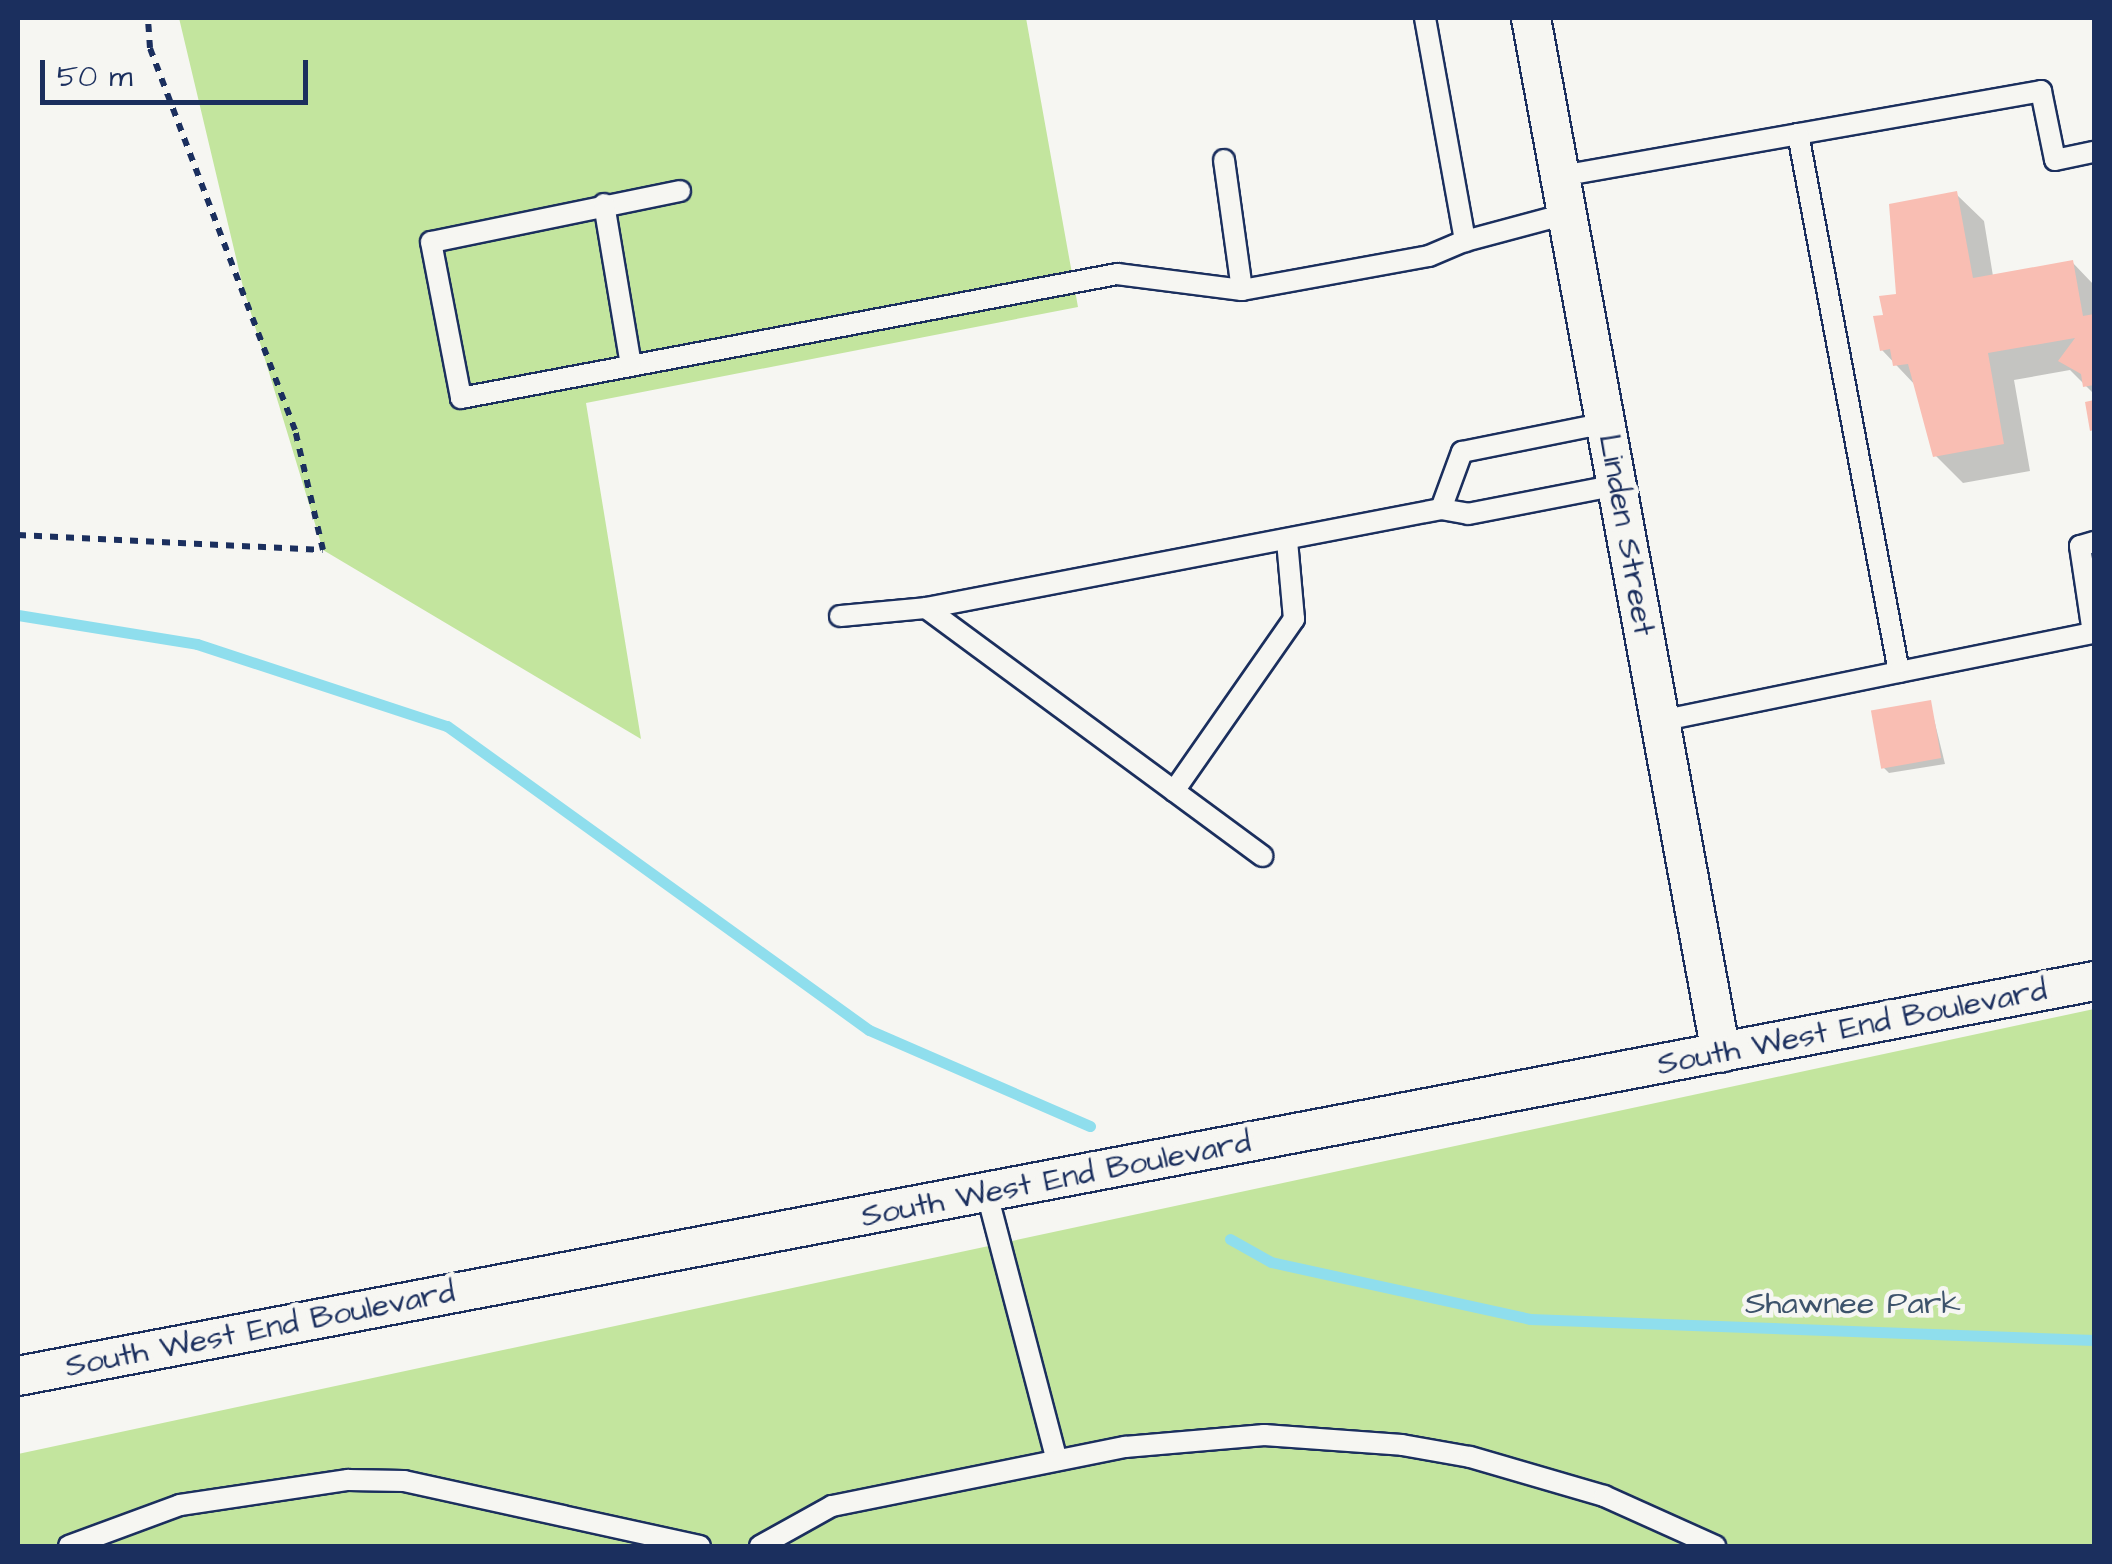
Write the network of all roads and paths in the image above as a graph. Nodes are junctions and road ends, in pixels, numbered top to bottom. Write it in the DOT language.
graph roads {
  1 [pos="148,18"];
  2 [pos="1425,18"];
  3 [pos="1531,18"];
  4 [pos="1798,134"];
  5 [pos="2094,152"];
  6 [pos="1224,160"];
  7 [pos="1560,176"];
  8 [pos="680,191"];
  9 [pos="604,204"];
  10 [pos="1566,214"];
  11 [pos="1465,240"];
  12 [pos="1242,290"];
  13 [pos="631,365"];
  14 [pos="1606,423"];
  15 [pos="1617,485"];
  16 [pos="1441,509"];
  17 [pos="18,535"];
  18 [pos="1287,541"];
  19 [pos="2094,542"];
  20 [pos="926,608"];
  21 [pos="840,616"];
  22 [pos="1899,672"];
  23 [pos="1660,721"];
  24 [pos="1174,790"];
  25 [pos="1262,856"];
  26 [pos="2094,981"];
  27 [pos="1722,1053"];
  28 [pos="987,1194"];
  29 [pos="18,1376"];
  30 [pos="1057,1460"];
  31 [pos="68,1546"];
  32 [pos="700,1546"];
  33 [pos="760,1546"];
  34 [pos="1716,1546"];
  1 -- 17 [label="path"];
  2 -- 11 [label="lane"];
  3 -- 7 [label="street, Linden Street"];
  4 -- 5 [label="lane"];
  4 -- 7 [label="lane"];
  4 -- 22 [label="lane"];
  6 -- 12 [label="lane"];
  7 -- 10 [label="street, Linden Street"];
  8 -- 9 [label="lane"];
  9 -- 13 [label="lane"];
  9 -- 13 [label="lane"];
  10 -- 11 [label="lane"];
  10 -- 14 [label="street, Linden Street"];
  11 -- 12 [label="lane"];
  12 -- 13 [label="lane"];
  14 -- 15 [label="street, Linden Street"];
  14 -- 16 [label="lane"];
  15 -- 16 [label="lane"];
  15 -- 23 [label="street, Linden Street"];
  16 -- 18 [label="lane"];
  18 -- 20 [label="lane"];
  18 -- 24 [label="lane"];
  19 -- 22 [label="lane"];
  20 -- 21 [label="lane"];
  20 -- 24 [label="lane"];
  22 -- 23 [label="lane"];
  23 -- 27 [label="street, Linden Street"];
  24 -- 25 [label="lane"];
  26 -- 27 [label="street, South West End Boulevard"];
  27 -- 28 [label="street, South West End Boulevard"];
  28 -- 29 [label="street, South West End Boulevard"];
  28 -- 30 [label="lane"];
  30 -- 33 [label="lane"];
  30 -- 34 [label="lane"];
  31 -- 32 [label="lane"];
}
